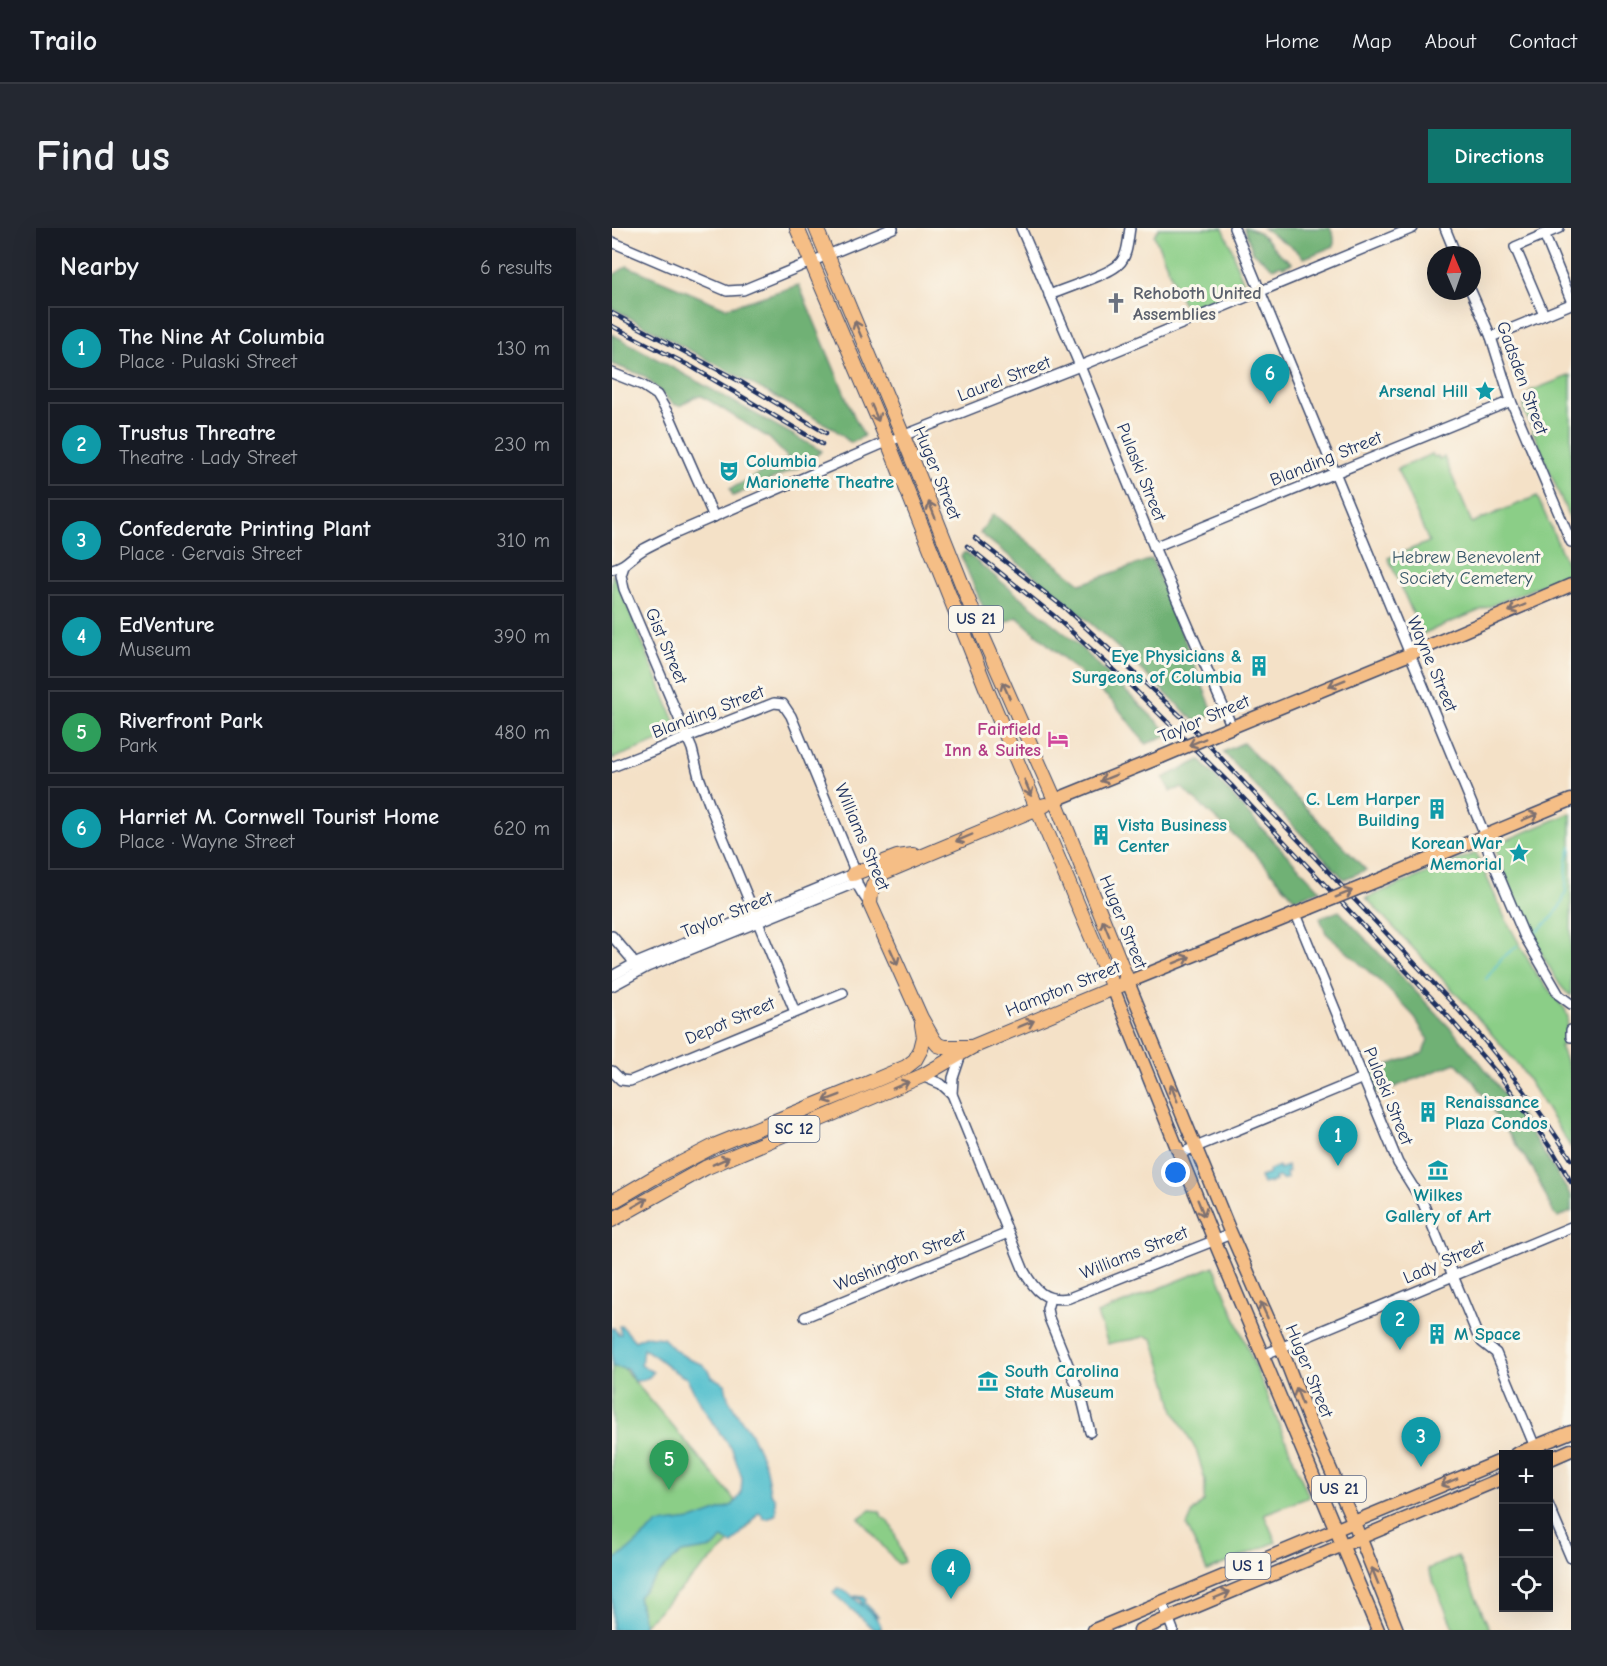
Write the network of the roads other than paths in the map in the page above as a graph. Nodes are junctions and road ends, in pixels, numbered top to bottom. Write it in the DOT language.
graph roads {
  1 [pos="797,228"];
  2 [pos="816,228"];
  3 [pos="892,228"];
  4 [pos="1021,228"];
  5 [pos="1130,228"];
  6 [pos="1234,228"];
  7 [pos="1413,228"];
  8 [pos="1445,228"];
  9 [pos="1559,228"];
  10 [pos="1542,232"];
  11 [pos="612,242"];
  12 [pos="1452,246"];
  13 [pos="827,255"];
  14 [pos="811,262"];
  15 [pos="1260,291"];
  16 [pos="1049,295"];
  17 [pos="1475,300"];
  18 [pos="1571,302"];
  19 [pos="1544,315"];
  20 [pos="1491,337"];
  21 [pos="1080,366"];
  22 [pos="612,373"];
  23 [pos="1511,401"];
  24 [pos="903,436"];
  25 [pos="888,442"];
  26 [pos="1336,473"];
  27 [pos="714,517"];
  28 [pos="1571,542"];
  29 [pos="1154,547"];
  30 [pos="624,566"];
  31 [pos="612,569"];
  32 [pos="1571,585"];
  33 [pos="1410,654"];
  34 [pos="783,704"];
  35 [pos="1232,727"];
  36 [pos="687,737"];
  37 [pos="612,767"];
  38 [pos="1055,800"];
  39 [pos="1571,800"];
  40 [pos="1037,808"];
  41 [pos="1485,836"];
  42 [pos="927,854"];
  43 [pos="855,878"];
  44 [pos="870,904"];
  45 [pos="1296,914"];
  46 [pos="756,918"];
  47 [pos="612,936"];
  48 [pos="636,968"];
  49 [pos="612,976"];
  50 [pos="1128,982"];
  51 [pos="612,986"];
  52 [pos="1113,988"];
  53 [pos="843,993"];
  54 [pos="1571,1004"];
  55 [pos="795,1012"];
  56 [pos="921,1018"];
  57 [pos="1571,1030"];
  58 [pos="1571,1037"];
  59 [pos="967,1051"];
  60 [pos="612,1071"];
  61 [pos="922,1076"];
  62 [pos="1363,1078"];
  63 [pos="952,1094"];
  64 [pos="1196,1148"];
  65 [pos="1179,1154"];
  66 [pos="612,1202"];
  67 [pos="612,1220"];
  68 [pos="1567,1229"];
  69 [pos="1008,1233"];
  70 [pos="1231,1234"];
  71 [pos="1215,1240"];
  72 [pos="1453,1276"];
  73 [pos="1050,1298"];
  74 [pos="805,1317"];
  75 [pos="1281,1348"];
  76 [pos="1263,1355"];
  77 [pos="1090,1432"];
  78 [pos="1568,1433"];
  79 [pos="1536,1450"];
  80 [pos="1538,1450"];
  81 [pos="1571,1450"];
  82 [pos="1553,1458"];
  83 [pos="1499,1462"];
  84 [pos="1499,1480"];
  85 [pos="1553,1516"];
  86 [pos="1353,1522"];
  87 [pos="1335,1530"];
  88 [pos="1360,1537"];
  89 [pos="1342,1545"];
  90 [pos="1571,1558"];
  91 [pos="1162,1602"];
  92 [pos="1171,1624"];
  93 [pos="1094,1630"];
  94 [pos="1140,1630"];
  95 [pos="1377,1630"];
  96 [pos="1397,1630"];
  1 -- 14 [label="highway, Huger Street / US 21"];
  2 -- 13 [label="highway, Huger Street / US 21"];
  3 -- 13 [label="street"];
  4 -- 16 [label="street, Pulaski Street"];
  5 -- 16 [label="street"];
  6 -- 15 [label="street, Wayne Street"];
  7 -- 15 [label="street, Laurel Street"];
  8 -- 12 [label="street"];
  9 -- 10 [label="street"];
  10 -- 18 [label="street"];
  10 -- 19 [label="street"];
  11 -- 14 [label="street"];
  13 -- 14 [label="street"];
  24 -- 13 [label="highway, Huger Street / US 21, one-way"];
  14 -- 25 [label="highway, Huger Street / US 21, one-way"];
  15 -- 21 [label="street, Laurel Street"];
  15 -- 26 [label="street, Wayne Street"];
  16 -- 21 [label="street, Pulaski Street"];
  17 -- 20 [label="street, Gadsden Street"];
  18 -- 19 [label="street"];
  19 -- 20 [label="street"];
  20 -- 23 [label="street, Gadsden Street"];
  21 -- 24 [label="street, Laurel Street"];
  21 -- 29 [label="street, Pulaski Street"];
  22 -- 27 [label="street"];
  23 -- 26 [label="street, Blanding Street"];
  23 -- 28 [label="street, Gadsden Street"];
  24 -- 25 [label="street, Laurel Street"];
  38 -- 24 [label="highway, Huger Street / US 21, one-way"];
  25 -- 27 [label="street, Laurel Street"];
  25 -- 40 [label="highway, Huger Street / US 21, one-way"];
  26 -- 29 [label="street, Blanding Street"];
  26 -- 33 [label="street, Wayne Street"];
  27 -- 30 [label="street, Laurel Street"];
  29 -- 35 [label="street, Pulaski Street"];
  30 -- 31 [label="street, Laurel Street"];
  30 -- 36 [label="street, Gist Street"];
  32 -- 33 [label="main road, Taylor Street, one-way"];
  33 -- 35 [label="main road, Taylor Street, one-way"];
  33 -- 41 [label="street, Wayne Street"];
  34 -- 36 [label="street, Blanding Street"];
  34 -- 43 [label="street, Williams Street"];
  35 -- 38 [label="main road, Taylor Street, one-way, bridge"];
  36 -- 37 [label="street, Blanding Street"];
  36 -- 46 [label="street, Gist Street"];
  38 -- 40 [label="highway, Taylor Street"];
  50 -- 38 [label="highway, Huger Street / US 21, one-way"];
  41 -- 39 [label="main road, Hampton Street / SC 12, one-way"];
  40 -- 42 [label="highway, Taylor Street, one-way"];
  40 -- 52 [label="highway, Huger Street / US 21"];
  45 -- 41 [label="main road, Hampton Street / SC 12, one-way, bridge"];
  41 -- 54 [label="street, Wayne Street"];
  42 -- 43 [label="highway"];
  42 -- 44 [label="highway, Taylor Street"];
  43 -- 44 [label="street, Williams Street"];
  43 -- 46 [label="street, Taylor Street"];
  44 -- 56 [label="highway, Williams Street / SC 12, one-way"];
  50 -- 45 [label="main road, Hampton Street / SC 12, one-way"];
  45 -- 62 [label="street, Pulaski Street"];
  46 -- 48 [label="street, Taylor Street"];
  46 -- 55 [label="street, Gist Street"];
  47 -- 48 [label="street"];
  48 -- 49 [label="street, Taylor Street"];
  48 -- 51 [label="street, Taylor Street"];
  50 -- 52 [label="highway, Hampton Street / SC 12"];
  64 -- 50 [label="main road, Huger Street / US 21, one-way"];
  59 -- 52 [label="highway, Hampton Street / SC 12, one-way"];
  52 -- 65 [label="main road, Huger Street / US 21"];
  53 -- 55 [label="street, Depot Street"];
  55 -- 60 [label="street, Depot Street"];
  56 -- 59 [label="highway, Williams Street"];
  56 -- 66 [label="highway, SC 12, one-way"];
  57 -- 58 [label="street"];
  59 -- 61 [label="highway, Hampton Street / SC 12"];
  59 -- 63 [label="street"];
  61 -- 63 [label="street"];
  67 -- 61 [label="highway, Hampton Street / SC 12, one-way"];
  62 -- 64 [label="street"];
  62 -- 72 [label="street, Pulaski Street"];
  63 -- 69 [label="street"];
  64 -- 65 [label="street"];
  64 -- 70 [label="main road, Huger Street / US 21"];
  65 -- 71 [label="main road, Huger Street / US 21, one-way"];
  68 -- 72 [label="street, Lady Street"];
  69 -- 73 [label="street"];
  69 -- 74 [label="street, Washington Street"];
  70 -- 71 [label="street, Williams Street"];
  75 -- 70 [label="main road, Huger Street / US 21, one-way"];
  71 -- 73 [label="street, Williams Street"];
  71 -- 76 [label="main road, Huger Street / US 21"];
  72 -- 75 [label="street, Lady Street"];
  72 -- 79 [label="street, Pulaski Street"];
  73 -- 77 [label="street"];
  75 -- 76 [label="street, Lady Street"];
  86 -- 75 [label="main road, Huger Street / US 21, one-way"];
  76 -- 87 [label="main road, Huger Street / US 21"];
  78 -- 80 [label="main road"];
  81 -- 82 [label="main road"];
  83 -- 86 [label="main road, US 1, one-way"];
  84 -- 88 [label="main road"];
  85 -- 90 [label="street"];
  86 -- 87 [label="main road, US 1"];
  86 -- 88 [label="main road, Huger Street / US 21"];
  87 -- 89 [label="main road, Huger Street / US 21"];
  87 -- 91 [label="main road, US 1"];
  88 -- 89 [label="main road"];
  96 -- 88 [label="main road, Huger Street / US 21, one-way"];
  92 -- 89 [label="main road, one-way"];
  89 -- 95 [label="main road, Huger Street / US 21"];
  91 -- 92 [label="street"];
  91 -- 93 [label="main road, US 1"];
  92 -- 94 [label="main road"];
}
